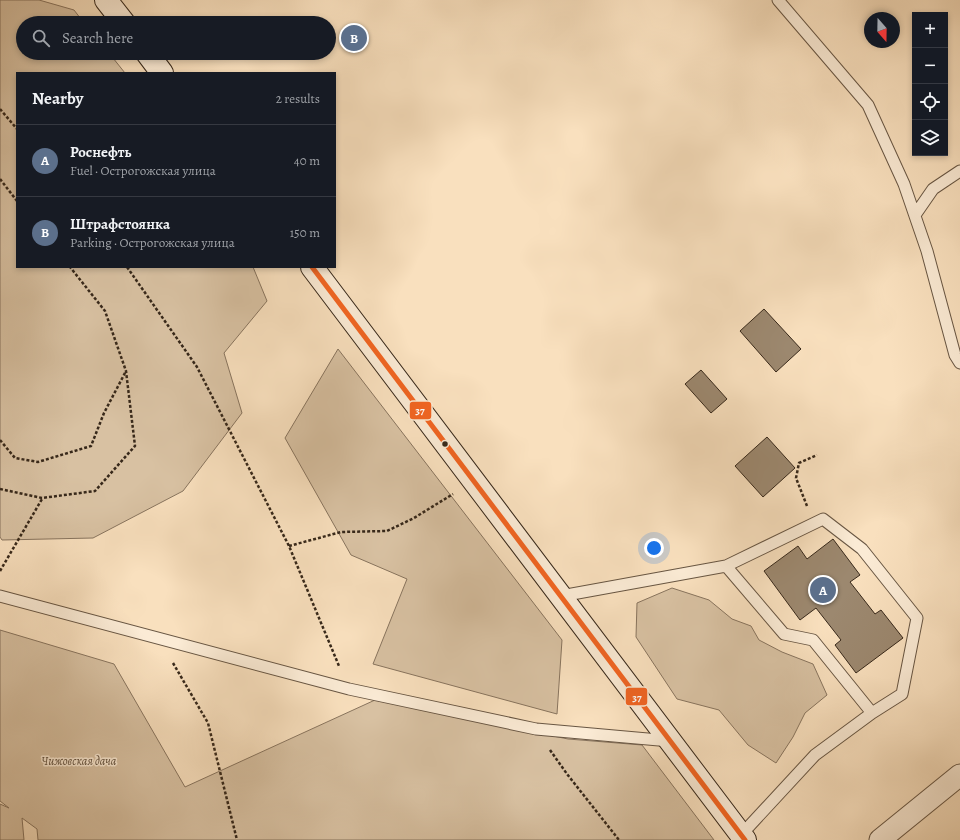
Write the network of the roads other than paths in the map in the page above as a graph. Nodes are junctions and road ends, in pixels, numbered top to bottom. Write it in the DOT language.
graph roads {
  1 [pos="106,0"];
  2 [pos="778,0"];
  3 [pos="119,16"];
  4 [pos="152,60"];
  5 [pos="161,72"];
  6 [pos="960,171"];
  7 [pos="915,215"];
  8 [pos="313,268"];
  9 [pos="960,363"];
  10 [pos="726,566"];
  11 [pos="0,596"];
  12 [pos="561,596"];
  13 [pos="872,713"];
  14 [pos="671,741"];
  15 [pos="960,775"];
  16 [pos="743,837"];
  17 [pos="880,840"];
  1 -- 3 [label="street"];
  2 -- 7 [label="lane"];
  4 -- 5 [label="street"];
  6 -- 7 [label="lane"];
  7 -- 9 [label="lane"];
  8 -- 12 [label="street"];
  10 -- 12 [label="lane"];
  10 -- 13 [label="lane"];
  10 -- 13 [label="lane"];
  11 -- 14 [label="lane"];
  12 -- 14 [label="street"];
  13 -- 16 [label="lane"];
  14 -- 16 [label="street"];
  15 -- 17 [label="street"];
}
